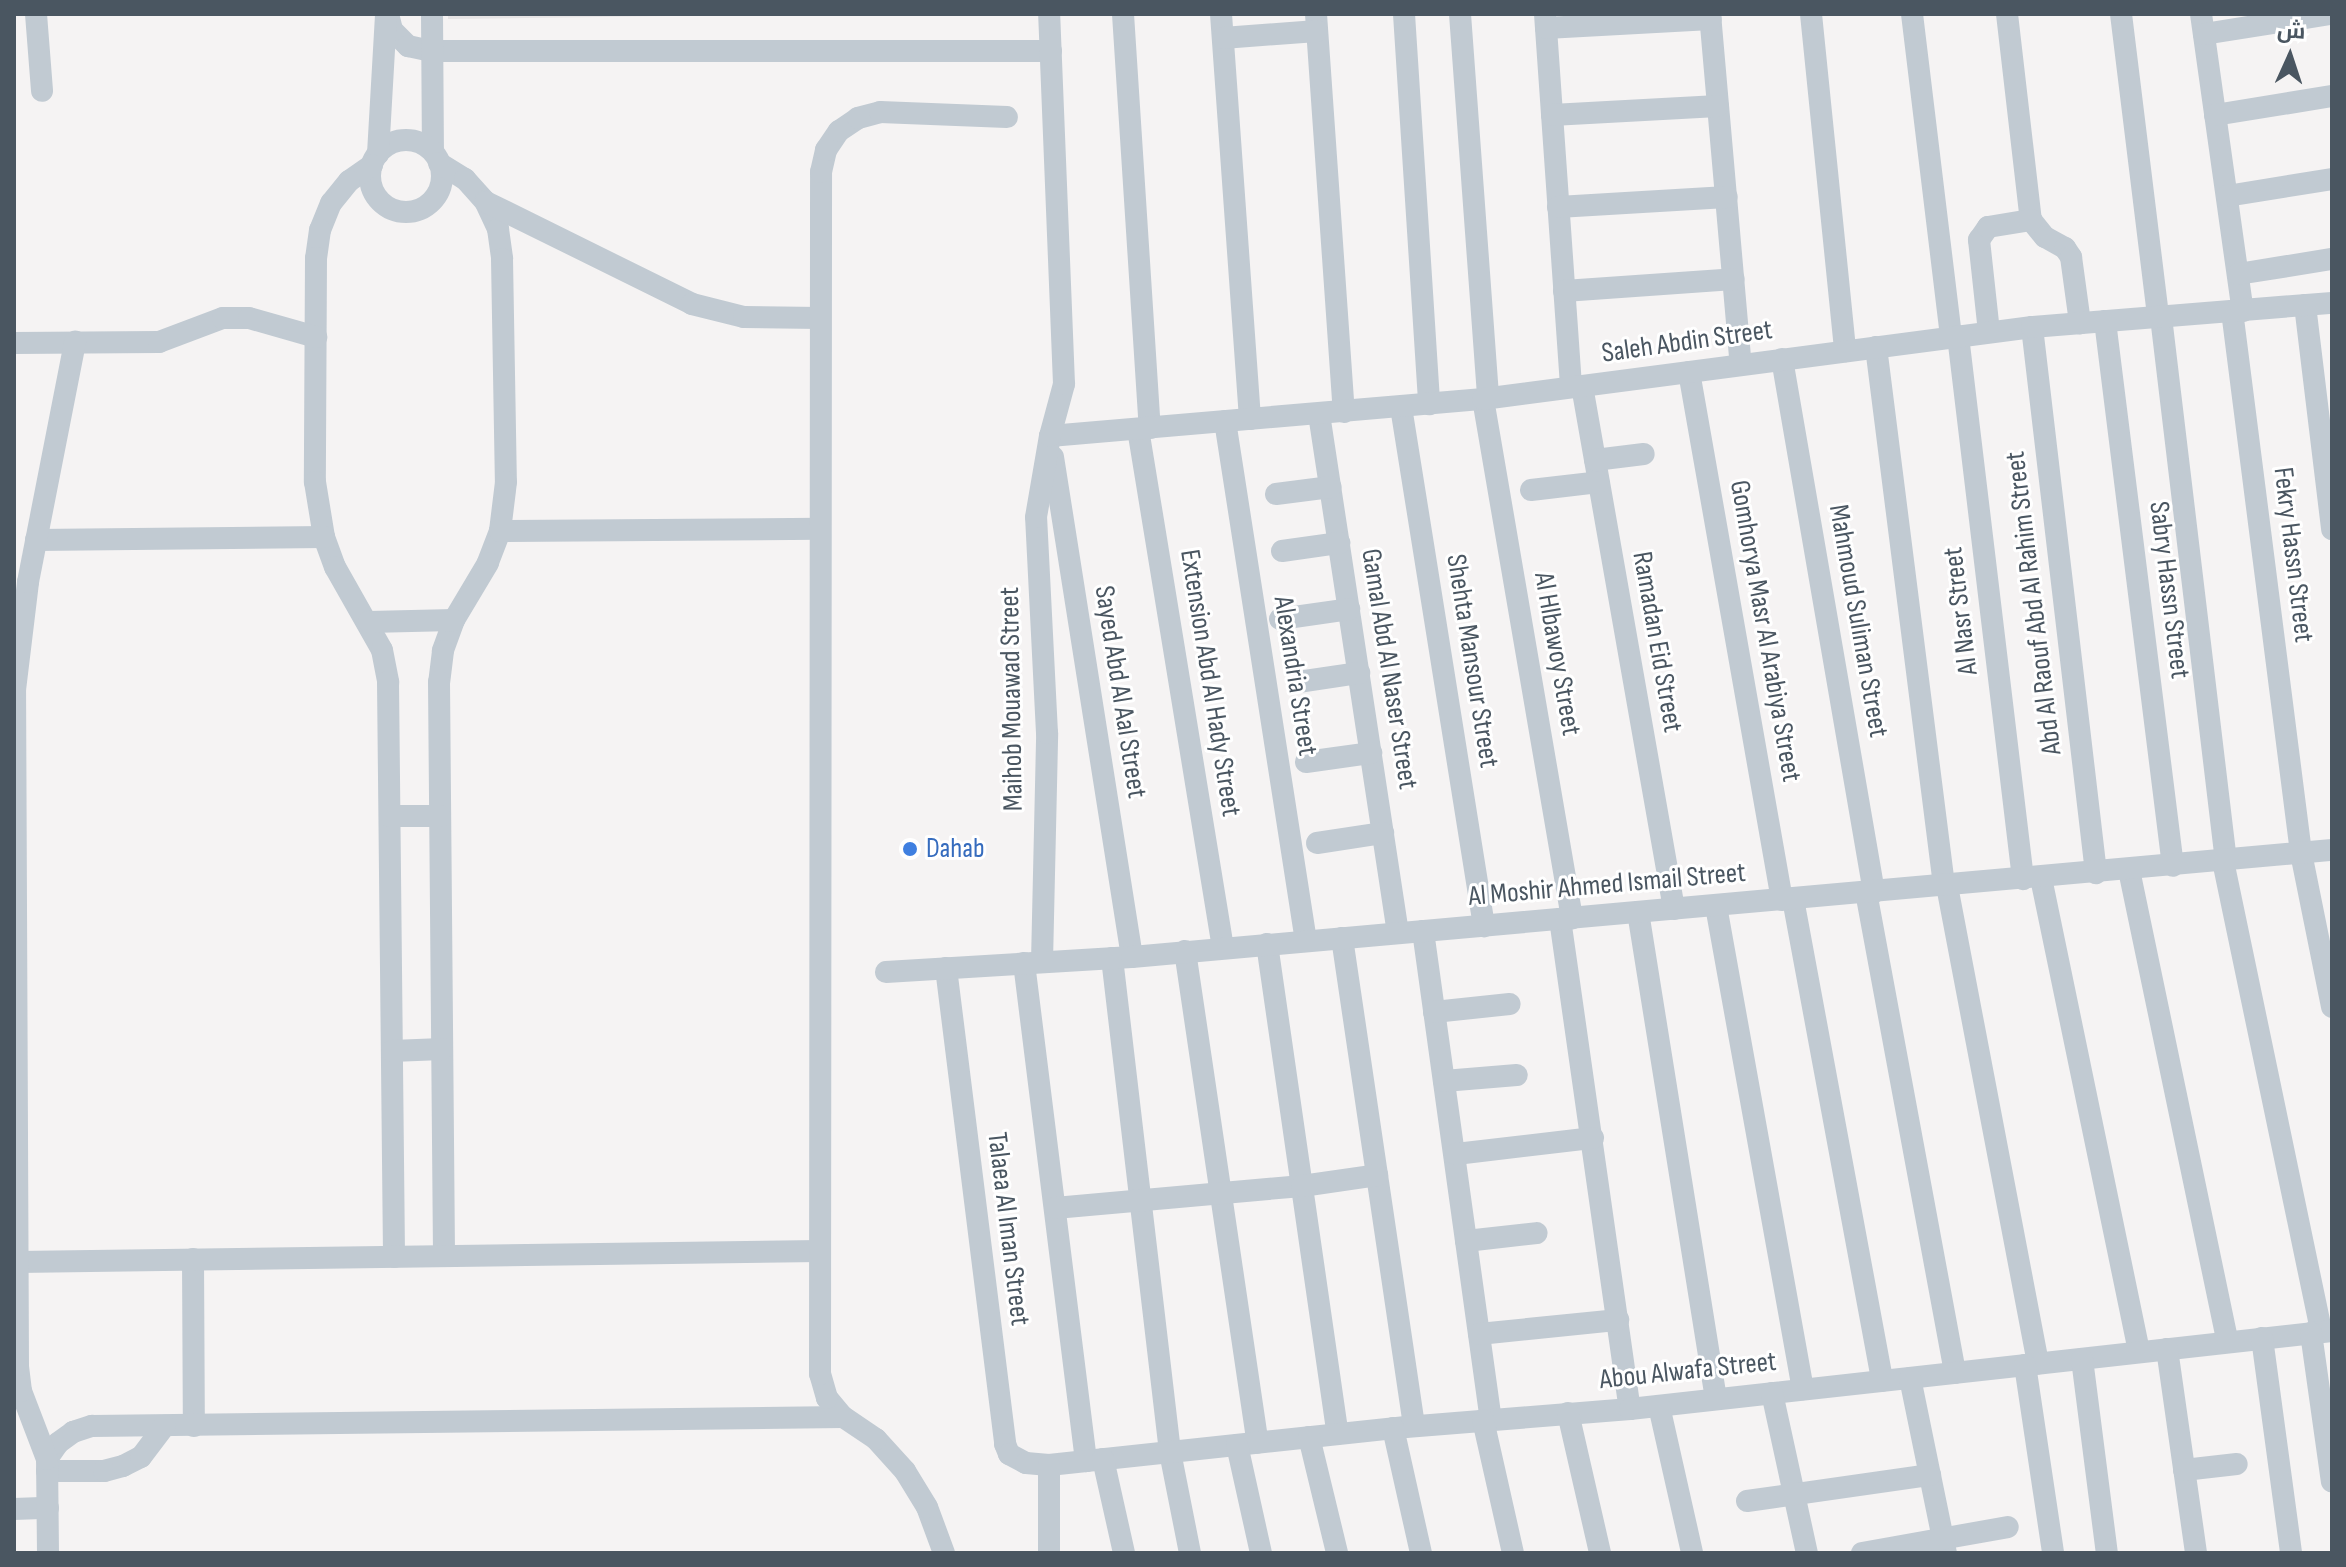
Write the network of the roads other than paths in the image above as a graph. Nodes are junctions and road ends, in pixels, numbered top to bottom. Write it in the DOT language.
graph roads {
  1 [pos="36,14"];
  2 [pos="387,14"];
  3 [pos="432,14"];
  4 [pos="1049,14"];
  5 [pos="1123,14"];
  6 [pos="1221,14"];
  7 [pos="1404,14"];
  8 [pos="1460,14"];
  9 [pos="1811,14"];
  10 [pos="1912,14"];
  11 [pos="2007,14"];
  12 [pos="2121,14"];
  13 [pos="2330,14"];
  14 [pos="1711,17"];
  15 [pos="1546,21"];
  16 [pos="1316,22"];
  17 [pos="2202,24"];
  18 [pos="1223,38"];
  19 [pos="432,51"];
  20 [pos="1051,51"];
  21 [pos="42,91"];
  22 [pos="2332,96"];
  23 [pos="1718,106"];
  24 [pos="1552,115"];
  25 [pos="2215,115"];
  26 [pos="1007,117"];
  27 [pos="436,157"];
  28 [pos="375,159"];
  29 [pos="2332,179"];
  30 [pos="2227,196"];
  31 [pos="1727,197"];
  32 [pos="485,201"];
  33 [pos="1558,207"];
  34 [pos="2031,220"];
  35 [pos="2332,259"];
  36 [pos="2238,274"];
  37 [pos="1734,279"];
  38 [pos="1564,291"];
  39 [pos="2332,303"];
  40 [pos="2305,305"];
  41 [pos="2237,311"];
  42 [pos="2160,317"];
  43 [pos="820,318"];
  44 [pos="2105,321"];
  45 [pos="2080,323"];
  46 [pos="2032,327"];
  47 [pos="1989,332"];
  48 [pos="316,337"];
  49 [pos="1955,337"];
  50 [pos="75,342"];
  51 [pos="14,343"];
  52 [pos="1876,347"];
  53 [pos="1845,351"];
  54 [pos="1782,359"];
  55 [pos="1741,365"];
  56 [pos="1689,372"];
  57 [pos="1576,387"];
  58 [pos="1486,399"];
  59 [pos="1429,404"];
  60 [pos="1401,407"];
  61 [pos="1344,412"];
  62 [pos="1319,414"];
  63 [pos="1250,419"];
  64 [pos="1225,421"];
  65 [pos="1144,428"];
  66 [pos="1050,436"];
  67 [pos="1644,454"];
  68 [pos="1597,471"];
  69 [pos="1331,487"];
  70 [pos="1531,490"];
  71 [pos="1276,494"];
  72 [pos="820,529"];
  73 [pos="2332,529"];
  74 [pos="500,531"];
  75 [pos="324,537"];
  76 [pos="36,540"];
  77 [pos="1339,543"];
  78 [pos="1282,551"];
  79 [pos="1349,609"];
  80 [pos="1280,619"];
  81 [pos="454,620"];
  82 [pos="369,622"];
  83 [pos="17,625"];
  84 [pos="1359,673"];
  85 [pos="1298,682"];
  86 [pos="1371,753"];
  87 [pos="1306,762"];
  88 [pos="15,808"];
  89 [pos="390,816"];
  90 [pos="440,816"];
  91 [pos="1383,833"];
  92 [pos="1317,843"];
  93 [pos="2332,850"];
  94 [pos="2301,853"];
  95 [pos="2225,861"];
  96 [pos="2173,866"];
  97 [pos="2129,870"];
  98 [pos="2096,873"];
  99 [pos="2032,878"];
  100 [pos="1946,885"];
  101 [pos="1870,892"];
  102 [pos="1788,899"];
  103 [pos="1716,906"];
  104 [pos="1674,909"];
  105 [pos="1638,912"];
  106 [pos="1566,918"];
  107 [pos="1484,926"];
  108 [pos="1423,931"];
  109 [pos="1398,933"];
  110 [pos="1342,938"];
  111 [pos="1306,941"];
  112 [pos="1267,944"];
  113 [pos="1223,948"];
  114 [pos="1185,951"];
  115 [pos="1122,957"];
  116 [pos="1033,963"];
  117 [pos="946,968"];
  118 [pos="886,972"];
  119 [pos="1510,1004"];
  120 [pos="2332,1007"];
  121 [pos="1434,1012"];
  122 [pos="442,1049"];
  123 [pos="392,1051"];
  124 [pos="1517,1075"];
  125 [pos="1444,1081"];
  126 [pos="1593,1138"];
  127 [pos="1456,1154"];
  128 [pos="1377,1175"];
  129 [pos="1302,1186"];
  130 [pos="1221,1193"];
  131 [pos="1141,1200"];
  132 [pos="1055,1208"];
  133 [pos="1537,1233"];
  134 [pos="1466,1241"];
  135 [pos="820,1251"];
  136 [pos="444,1256"];
  137 [pos="394,1257"];
  138 [pos="193,1259"];
  139 [pos="18,1262"];
  140 [pos="1618,1320"];
  141 [pos="2321,1332"];
  142 [pos="1479,1334"];
  143 [pos="2262,1338"];
  144 [pos="2228,1342"];
  145 [pos="2167,1349"];
  146 [pos="2139,1352"];
  147 [pos="2082,1359"];
  148 [pos="2032,1364"];
  149 [pos="1955,1373"];
  150 [pos="1910,1378"];
  151 [pos="1882,1381"];
  152 [pos="1803,1389"];
  153 [pos="1772,1393"];
  154 [pos="1716,1399"];
  155 [pos="1659,1406"];
  156 [pos="1630,1409"];
  157 [pos="1568,1413"];
  158 [pos="843,1417"];
  159 [pos="1487,1420"];
  160 [pos="164,1426"];
  161 [pos="194,1426"];
  162 [pos="1404,1427"];
  163 [pos="1338,1434"];
  164 [pos="1309,1437"];
  165 [pos="1247,1444"];
  166 [pos="1170,1452"];
  167 [pos="1094,1460"];
  168 [pos="2237,1464"];
  169 [pos="47,1465"];
  170 [pos="1049,1465"];
  171 [pos="2184,1470"];
  172 [pos="1930,1475"];
  173 [pos="2332,1482"];
  174 [pos="1794,1494"];
  175 [pos="1747,1501"];
  176 [pos="48,1508"];
  177 [pos="14,1509"];
  178 [pos="2008,1527"];
  179 [pos="1945,1546"];
  180 [pos="48,1553"];
  181 [pos="944,1553"];
  182 [pos="1049,1553"];
  183 [pos="1124,1553"];
  184 [pos="1190,1553"];
  185 [pos="1261,1553"];
  186 [pos="1337,1553"];
  187 [pos="1421,1553"];
  188 [pos="1513,1553"];
  189 [pos="1600,1553"];
  190 [pos="1692,1553"];
  191 [pos="1807,1553"];
  192 [pos="1862,1553"];
  193 [pos="2053,1553"];
  194 [pos="2107,1553"];
  195 [pos="2196,1553"];
  196 [pos="2291,1553"];
  1 -- 21 [label="street"];
  2 -- 19 [label="street"];
  2 -- 28 [label="street"];
  3 -- 19 [label="street"];
  4 -- 20 [label="street, Maihob Mouawad Street"];
  5 -- 65 [label="street, Extension Abd Al Hady Street"];
  6 -- 18 [label="street"];
  7 -- 59 [label="street"];
  8 -- 58 [label="street, Al Hlbawoy Street"];
  9 -- 53 [label="street"];
  10 -- 49 [label="street, Al Nasr Street"];
  11 -- 34 [label="street"];
  12 -- 42 [label="street"];
  13 -- 17 [label="street"];
  14 -- 15 [label="street"];
  14 -- 23 [label="street"];
  15 -- 24 [label="street, Ramadan Eid Street"];
  16 -- 18 [label="street"];
  16 -- 61 [label="street"];
  17 -- 25 [label="street, Fekry Hassn Street"];
  18 -- 63 [label="street"];
  19 -- 20 [label="street"];
  19 -- 27 [label="street"];
  20 -- 66 [label="street, Maihob Mouawad Street"];
  22 -- 25 [label="street"];
  23 -- 24 [label="street"];
  23 -- 31 [label="street"];
  24 -- 33 [label="street, Ramadan Eid Street"];
  25 -- 30 [label="street, Fekry Hassn Street"];
  26 -- 43 [label="street"];
  27 -- 28 [label="street"];
  27 -- 28 [label="street"];
  27 -- 32 [label="street"];
  28 -- 48 [label="street"];
  29 -- 30 [label="street"];
  30 -- 36 [label="street, Fekry Hassn Street"];
  31 -- 33 [label="street"];
  31 -- 37 [label="street"];
  32 -- 43 [label="street"];
  32 -- 74 [label="street"];
  33 -- 38 [label="street, Ramadan Eid Street"];
  34 -- 45 [label="street"];
  34 -- 47 [label="street"];
  35 -- 36 [label="street"];
  36 -- 41 [label="street, Fekry Hassn Street"];
  37 -- 38 [label="street"];
  37 -- 55 [label="street"];
  38 -- 57 [label="street, Ramadan Eid Street"];
  39 -- 40 [label="street, Saleh Abdin Street"];
  40 -- 41 [label="street, Saleh Abdin Street"];
  40 -- 73 [label="street"];
  41 -- 42 [label="street, Saleh Abdin Street"];
  41 -- 94 [label="street, Fekry Hassn Street"];
  42 -- 44 [label="street, Saleh Abdin Street"];
  42 -- 95 [label="street"];
  43 -- 72 [label="street"];
  44 -- 45 [label="street, Saleh Abdin Street"];
  44 -- 96 [label="street, Sabry Hassn Street"];
  45 -- 46 [label="street, Saleh Abdin Street"];
  46 -- 47 [label="street, Saleh Abdin Street"];
  46 -- 98 [label="street, Abd Al Raouf Abd Al Rahim Street"];
  47 -- 49 [label="street, Saleh Abdin Street"];
  48 -- 50 [label="street"];
  48 -- 75 [label="street"];
  49 -- 52 [label="street, Saleh Abdin Street"];
  49 -- 99 [label="street, Al Nasr Street"];
  50 -- 51 [label="street"];
  50 -- 76 [label="street"];
  52 -- 53 [label="street, Saleh Abdin Street"];
  52 -- 100 [label="street"];
  53 -- 54 [label="street, Saleh Abdin Street"];
  54 -- 55 [label="street, Saleh Abdin Street"];
  54 -- 101 [label="street, Mahmoud Suliman Street"];
  55 -- 56 [label="street, Saleh Abdin Street"];
  56 -- 57 [label="street, Saleh Abdin Street"];
  56 -- 102 [label="street, Gomhorya Masr Al Arabiya Street"];
  57 -- 58 [label="street, Saleh Abdin Street"];
  57 -- 68 [label="street, Ramadan Eid Street"];
  58 -- 59 [label="street, Saleh Abdin Street"];
  58 -- 106 [label="street, Al Hlbawoy Street"];
  59 -- 60 [label="street, Saleh Abdin Street"];
  60 -- 61 [label="street, Saleh Abdin Street"];
  60 -- 107 [label="street, Shehta Mansour Street"];
  61 -- 62 [label="street, Saleh Abdin Street"];
  62 -- 63 [label="street, Saleh Abdin Street"];
  62 -- 69 [label="street, Gamal Abd Al Naser Street"];
  63 -- 64 [label="street, Saleh Abdin Street"];
  64 -- 65 [label="street, Saleh Abdin Street"];
  64 -- 111 [label="street, Alexandria Street"];
  65 -- 66 [label="street, Saleh Abdin Street"];
  65 -- 113 [label="street, Extension Abd Al Hady Street"];
  66 -- 115 [label="street, Sayed Abd Al Aal Street"];
  66 -- 116 [label="street, Maihob Mouawad Street"];
  67 -- 68 [label="street"];
  68 -- 70 [label="street"];
  68 -- 104 [label="street, Ramadan Eid Street"];
  69 -- 71 [label="street"];
  69 -- 77 [label="street, Gamal Abd Al Naser Street"];
  72 -- 74 [label="street"];
  72 -- 135 [label="street"];
  74 -- 81 [label="street"];
  75 -- 76 [label="street"];
  75 -- 82 [label="street"];
  76 -- 83 [label="street"];
  77 -- 78 [label="street"];
  77 -- 79 [label="street, Gamal Abd Al Naser Street"];
  79 -- 80 [label="street"];
  79 -- 84 [label="street, Gamal Abd Al Naser Street"];
  81 -- 82 [label="street"];
  81 -- 90 [label="street"];
  82 -- 89 [label="street"];
  83 -- 88 [label="street"];
  84 -- 85 [label="street"];
  84 -- 86 [label="street, Gamal Abd Al Naser Street"];
  86 -- 87 [label="street"];
  86 -- 91 [label="street, Gamal Abd Al Naser Street"];
  88 -- 139 [label="street"];
  89 -- 90 [label="street"];
  89 -- 123 [label="street"];
  90 -- 122 [label="street"];
  91 -- 92 [label="street"];
  91 -- 109 [label="street, Gamal Abd Al Naser Street"];
  93 -- 94 [label="street, Al Moshir Ahmed Ismail Street"];
  94 -- 95 [label="street, Al Moshir Ahmed Ismail Street"];
  94 -- 120 [label="street, Fekry Hassn Street"];
  95 -- 96 [label="street, Al Moshir Ahmed Ismail Street"];
  95 -- 141 [label="street"];
  96 -- 97 [label="street, Al Moshir Ahmed Ismail Street"];
  97 -- 98 [label="street, Al Moshir Ahmed Ismail Street"];
  97 -- 144 [label="street"];
  98 -- 99 [label="street, Al Moshir Ahmed Ismail Street"];
  99 -- 100 [label="street, Al Moshir Ahmed Ismail Street"];
  99 -- 146 [label="street, Al Nasr Street"];
  100 -- 101 [label="street, Al Moshir Ahmed Ismail Street"];
  100 -- 148 [label="street"];
  101 -- 102 [label="street, Al Moshir Ahmed Ismail Street"];
  101 -- 149 [label="street, Mahmoud Suliman Street"];
  102 -- 103 [label="street, Al Moshir Ahmed Ismail Street"];
  102 -- 151 [label="street, Gomhorya Masr Al Arabiya Street"];
  103 -- 104 [label="street, Al Moshir Ahmed Ismail Street"];
  103 -- 152 [label="street"];
  104 -- 105 [label="street, Al Moshir Ahmed Ismail Street"];
  105 -- 106 [label="street, Al Moshir Ahmed Ismail Street"];
  105 -- 154 [label="street"];
  106 -- 107 [label="street, Al Moshir Ahmed Ismail Street"];
  106 -- 126 [label="street, Al Hlbawoy Street"];
  107 -- 108 [label="street, Al Moshir Ahmed Ismail Street"];
  108 -- 109 [label="street, Al Moshir Ahmed Ismail Street"];
  108 -- 121 [label="street"];
  109 -- 110 [label="street, Al Moshir Ahmed Ismail Street"];
  110 -- 111 [label="street, Al Moshir Ahmed Ismail Street"];
  110 -- 128 [label="street"];
  111 -- 112 [label="street, Al Moshir Ahmed Ismail Street"];
  112 -- 113 [label="street, Al Moshir Ahmed Ismail Street"];
  112 -- 129 [label="street"];
  113 -- 114 [label="street, Al Moshir Ahmed Ismail Street"];
  114 -- 115 [label="street, Al Moshir Ahmed Ismail Street"];
  114 -- 130 [label="street"];
  115 -- 116 [label="street, Al Moshir Ahmed Ismail Street"];
  115 -- 131 [label="street, Sayed Abd Al Aal Street"];
  116 -- 117 [label="street, Al Moshir Ahmed Ismail Street"];
  116 -- 132 [label="street, Maihob Mouawad Street"];
  117 -- 118 [label="street, Al Moshir Ahmed Ismail Street"];
  117 -- 170 [label="street, Talaea Al Iman Street"];
  119 -- 121 [label="street"];
  121 -- 125 [label="street"];
  122 -- 123 [label="street"];
  122 -- 136 [label="street"];
  123 -- 137 [label="street"];
  124 -- 125 [label="street"];
  125 -- 127 [label="street"];
  126 -- 127 [label="street"];
  126 -- 140 [label="street, Al Hlbawoy Street"];
  127 -- 134 [label="street"];
  128 -- 129 [label="street"];
  128 -- 162 [label="street"];
  129 -- 130 [label="street"];
  129 -- 163 [label="street"];
  130 -- 131 [label="street"];
  130 -- 165 [label="street"];
  131 -- 132 [label="street"];
  131 -- 166 [label="street, Sayed Abd Al Aal Street"];
  132 -- 167 [label="street, Maihob Mouawad Street"];
  133 -- 134 [label="street"];
  134 -- 142 [label="street"];
  135 -- 136 [label="street"];
  135 -- 158 [label="street"];
  136 -- 137 [label="street"];
  137 -- 138 [label="street"];
  138 -- 139 [label="street"];
  138 -- 161 [label="street"];
  139 -- 169 [label="street"];
  140 -- 142 [label="street"];
  140 -- 156 [label="street, Al Hlbawoy Street"];
  141 -- 143 [label="street, Abou Alwafa Street"];
  141 -- 173 [label="street"];
  142 -- 159 [label="street"];
  143 -- 144 [label="street, Abou Alwafa Street"];
  143 -- 196 [label="street"];
  144 -- 145 [label="street, Abou Alwafa Street"];
  145 -- 146 [label="street, Abou Alwafa Street"];
  145 -- 171 [label="street"];
  146 -- 147 [label="street, Abou Alwafa Street"];
  147 -- 148 [label="street, Abou Alwafa Street"];
  147 -- 194 [label="street"];
  148 -- 149 [label="street, Abou Alwafa Street"];
  148 -- 193 [label="street"];
  149 -- 150 [label="street, Abou Alwafa Street"];
  150 -- 151 [label="street, Abou Alwafa Street"];
  150 -- 172 [label="street"];
  151 -- 152 [label="street, Abou Alwafa Street"];
  152 -- 153 [label="street, Abou Alwafa Street"];
  153 -- 154 [label="street, Abou Alwafa Street"];
  153 -- 174 [label="street"];
  154 -- 155 [label="street, Abou Alwafa Street"];
  155 -- 156 [label="street, Abou Alwafa Street"];
  155 -- 190 [label="street"];
  156 -- 157 [label="street, Abou Alwafa Street"];
  157 -- 159 [label="street, Abou Alwafa Street"];
  157 -- 189 [label="street"];
  158 -- 161 [label="street"];
  158 -- 181 [label="street"];
  159 -- 162 [label="street, Abou Alwafa Street"];
  159 -- 188 [label="street"];
  160 -- 161 [label="street"];
  160 -- 169 [label="street"];
  160 -- 169 [label="street"];
  162 -- 163 [label="street, Abou Alwafa Street"];
  162 -- 187 [label="street"];
  163 -- 164 [label="street, Abou Alwafa Street"];
  164 -- 165 [label="street, Abou Alwafa Street"];
  164 -- 186 [label="street"];
  165 -- 166 [label="street, Abou Alwafa Street"];
  165 -- 185 [label="street"];
  166 -- 167 [label="street, Abou Alwafa Street"];
  166 -- 184 [label="street, Sayed Abd Al Aal Street"];
  167 -- 170 [label="street, Abou Alwafa Street"];
  167 -- 183 [label="street, Maihob Mouawad Street"];
  168 -- 171 [label="street"];
  169 -- 176 [label="street"];
  170 -- 182 [label="street"];
  171 -- 195 [label="street"];
  172 -- 174 [label="street"];
  172 -- 179 [label="street"];
  174 -- 175 [label="street"];
  174 -- 191 [label="street"];
  176 -- 177 [label="street"];
  176 -- 180 [label="street"];
  178 -- 179 [label="street"];
  179 -- 192 [label="street"];
}
